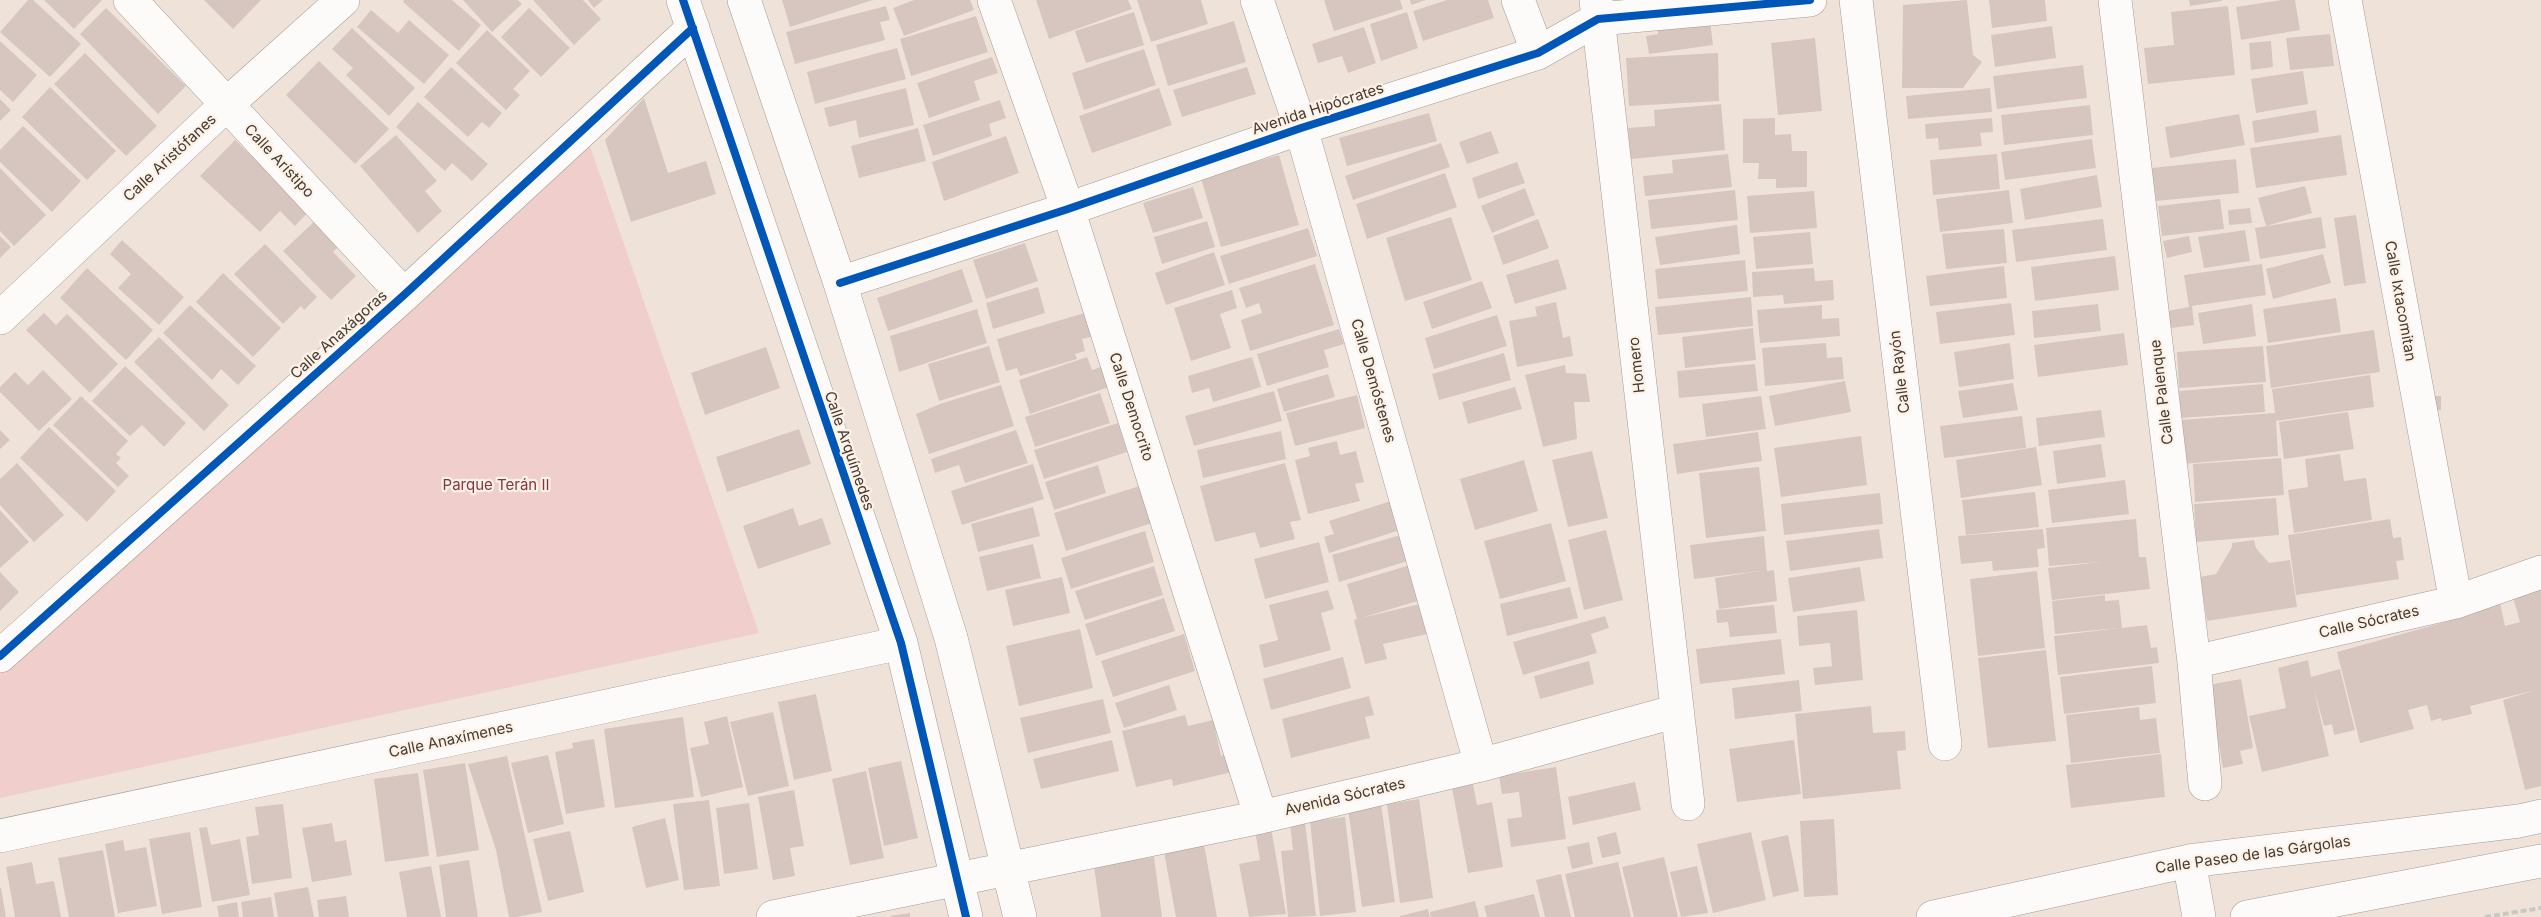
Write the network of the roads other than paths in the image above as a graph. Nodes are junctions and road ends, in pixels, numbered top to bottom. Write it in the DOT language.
graph roads {
  1 [pos="130,0"];
  2 [pos="343,0"];
  3 [pos="744,0"];
  4 [pos="994,0"];
  5 [pos="1257,0"];
  6 [pos="1518,0"];
  7 [pos="1810,0"];
  8 [pos="1856,0"];
  9 [pos="2115,0"];
  10 [pos="2345,0"];
  11 [pos="1597,9"];
  12 [pos="688,14"];
  13 [pos="1538,53"];
  14 [pos="226,105"];
  15 [pos="1301,128"];
  16 [pos="1068,209"];
  17 [pos="840,283"];
  18 [pos="404,295"];
  19 [pos="0,318"];
  20 [pos="2541,572"];
  21 [pos="2456,602"];
  22 [pos="901,643"];
  23 [pos="0,656"];
  24 [pos="2194,662"];
  25 [pos="1677,711"];
  26 [pos="1945,744"];
  27 [pos="1481,765"];
  28 [pos="2205,784"];
  29 [pos="1688,804"];
  30 [pos="2541,816"];
  31 [pos="1261,817"];
  32 [pos="0,836"];
  33 [pos="2189,861"];
  34 [pos="2541,861"];
  35 [pos="1009,870"];
  36 [pos="956,879"];
  37 [pos="1950,915"];
  38 [pos="773,917"];
  39 [pos="966,917"];
  40 [pos="1020,917"];
  41 [pos="2199,917"];
  42 [pos="2247,917"];
  1 -- 14 [label="street, Calle Arístipo"];
  2 -- 14 [label="street, Calle Aristófanes"];
  3 -- 17 [label="street"];
  4 -- 16 [label="street, Calle Democrito"];
  5 -- 15 [label="street, Calle Demóstenes"];
  6 -- 13 [label="street"];
  7 -- 11 [label="street, Avenida Hipócrates"];
  8 -- 26 [label="street, Calle Rayón"];
  9 -- 24 [label="street, Calle Palenque"];
  10 -- 21 [label="street, Calle Ixtacomitan"];
  11 -- 13 [label="street, Avenida Hipócrates"];
  11 -- 25 [label="street, Homero"];
  12 -- 18 [label="street, Calle Anaxágoras"];
  12 -- 22 [label="street, Calle Arquímedes"];
  13 -- 15 [label="street, Avenida Hipócrates"];
  14 -- 18 [label="street, Calle Arístipo"];
  14 -- 19 [label="street, Calle Aristófanes"];
  15 -- 16 [label="street, Avenida Hipócrates"];
  15 -- 27 [label="street, Calle Demóstenes"];
  16 -- 17 [label="street, Avenida Hipócrates"];
  16 -- 31 [label="street, Calle Democrito"];
  17 -- 35 [label="street"];
  18 -- 23 [label="street, Calle Anaxágoras"];
  20 -- 21 [label="street, Calle Sócrates"];
  21 -- 24 [label="street, Calle Sócrates"];
  22 -- 32 [label="street, Calle Anaxímenes"];
  22 -- 36 [label="street, Calle Arquímedes"];
  24 -- 28 [label="street, Calle Palenque"];
  25 -- 27 [label="street, Avenida Sócrates"];
  25 -- 29 [label="street, Homero"];
  27 -- 31 [label="street, Avenida Sócrates"];
  30 -- 33 [label="street, Calle Paseo de las Gárgolas"];
  31 -- 35 [label="street, Avenida Sócrates"];
  33 -- 37 [label="street, Calle Paseo de las Gárgolas"];
  33 -- 41 [label="street"];
  34 -- 42 [label="street"];
  35 -- 36 [label="street, Avenida Sócrates"];
  35 -- 40 [label="street"];
  36 -- 38 [label="street, Avenida Sócrates"];
  36 -- 39 [label="street, Calle Arquímedes"];
}
